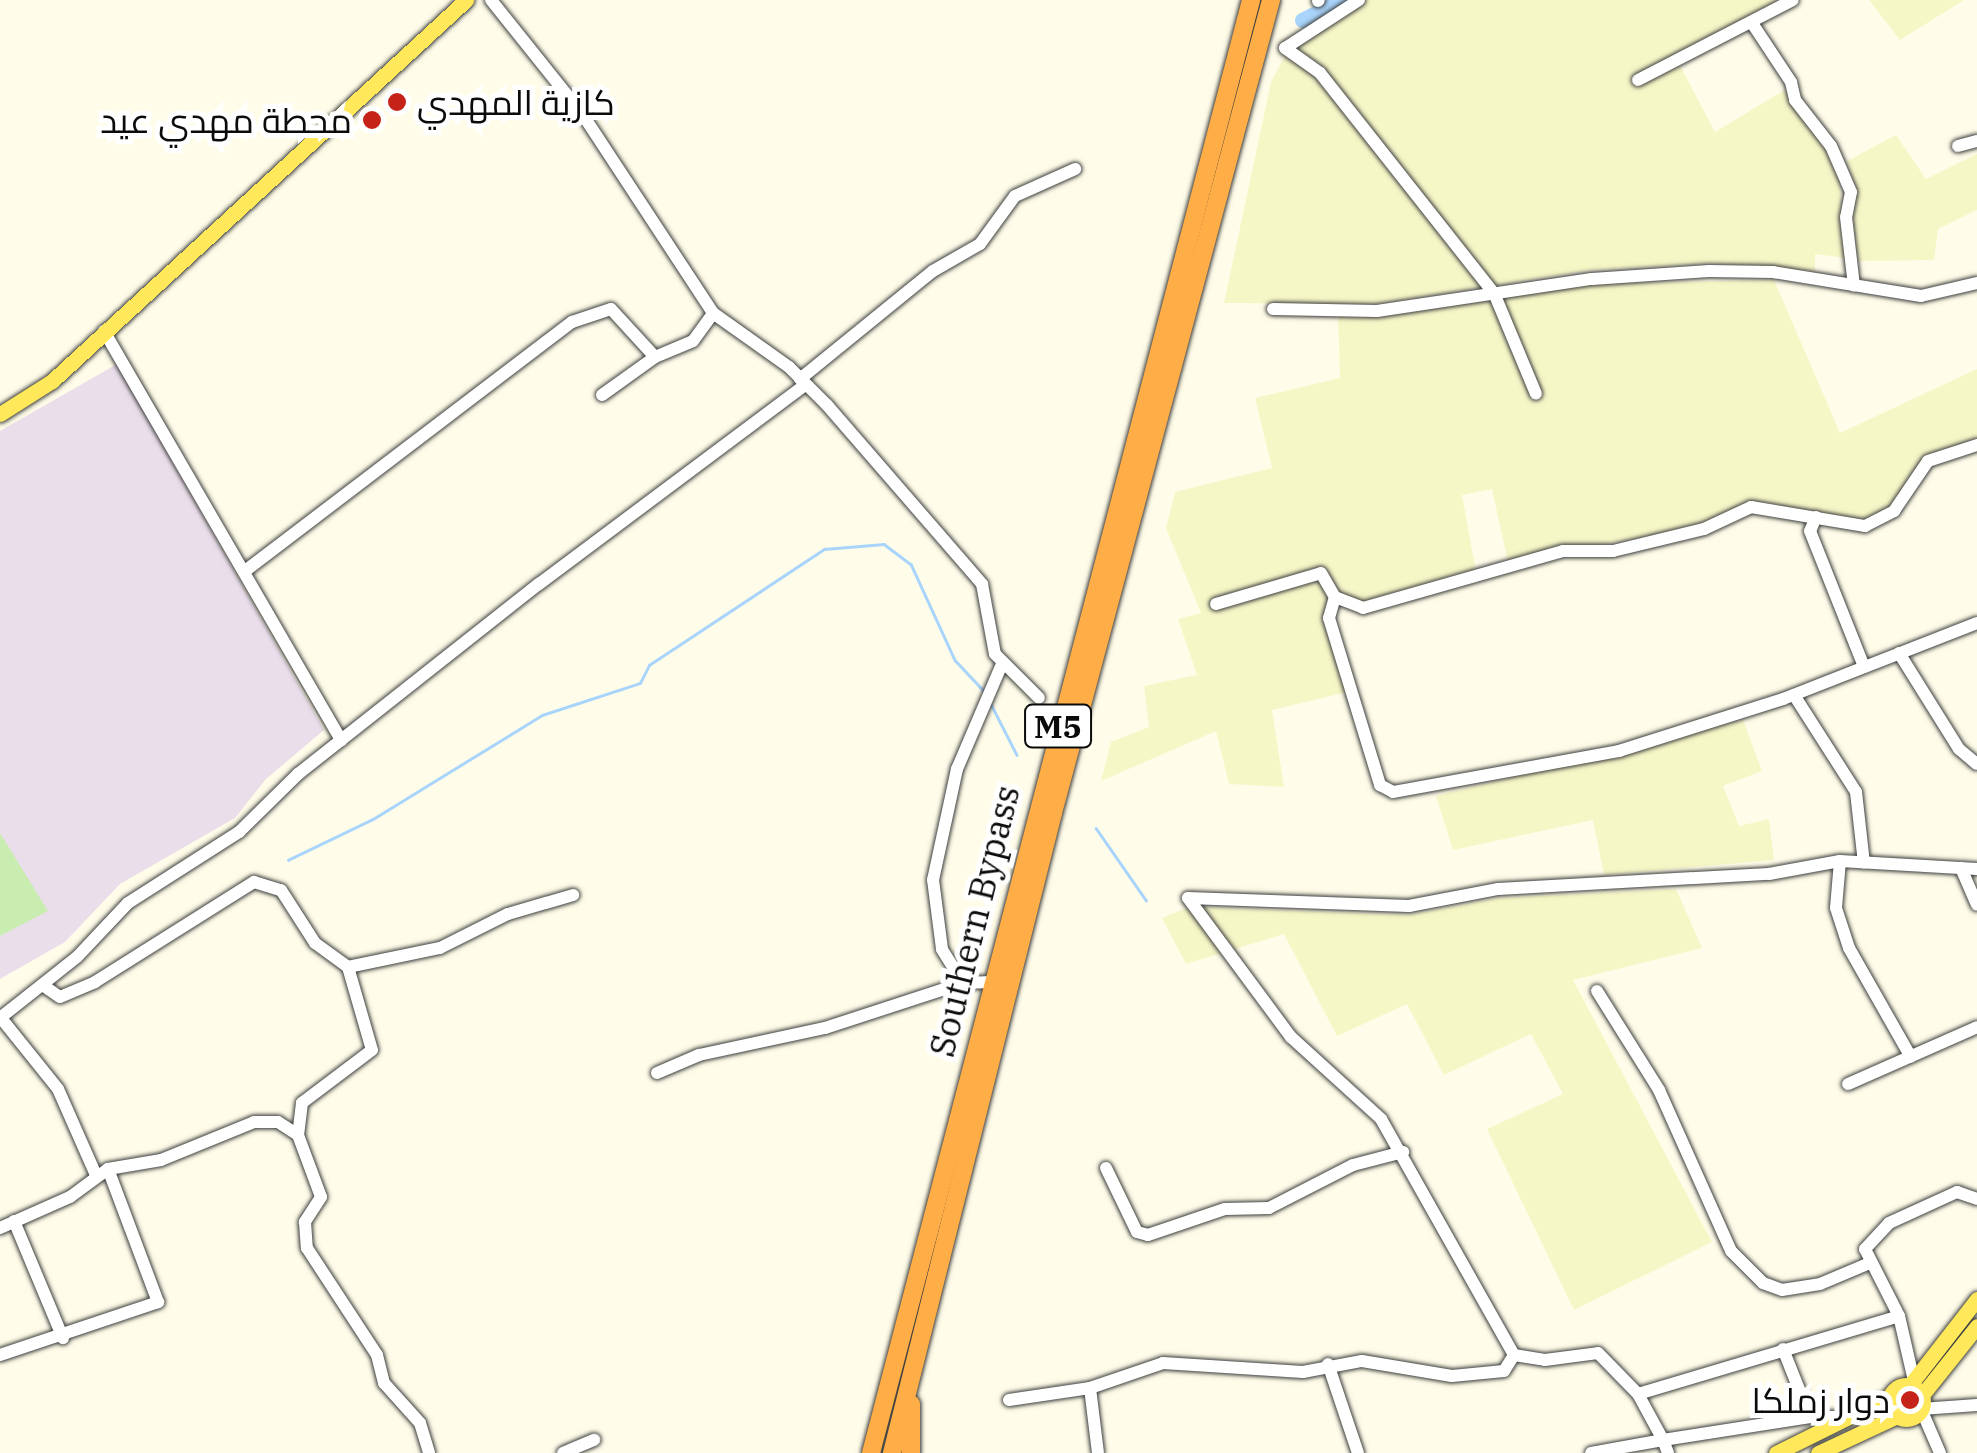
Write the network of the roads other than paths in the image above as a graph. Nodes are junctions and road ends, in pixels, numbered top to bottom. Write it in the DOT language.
graph roads {
  1 [pos="466,0"];
  2 [pos="491,0"];
  3 [pos="1251,0"];
  4 [pos="1271,0"];
  5 [pos="1360,0"];
  6 [pos="1794,0"];
  7 [pos="1752,24"];
  8 [pos="1638,80"];
  9 [pos="1977,141"];
  10 [pos="1958,146"];
  11 [pos="1075,170"];
  12 [pos="1977,282"];
  13 [pos="1854,286"];
  14 [pos="1494,294"];
  15 [pos="1273,309"];
  16 [pos="713,313"];
  17 [pos="104,330"];
  18 [pos="655,357"];
  19 [pos="802,383"];
  20 [pos="1536,394"];
  21 [pos="602,396"];
  22 [pos="0,414"];
  23 [pos="1977,446"];
  24 [pos="1816,517"];
  25 [pos="245,570"];
  26 [pos="1335,596"];
  27 [pos="1216,604"];
  28 [pos="1977,623"];
  29 [pos="1899,654"];
  30 [pos="1002,664"];
  31 [pos="1864,667"];
  32 [pos="1794,694"];
  33 [pos="1038,698"];
  34 [pos="341,740"];
  35 [pos="1977,764"];
  36 [pos="1840,861"];
  37 [pos="1864,863"];
  38 [pos="1962,868"];
  39 [pos="1977,869"];
  40 [pos="573,895"];
  41 [pos="1977,906"];
  42 [pos="348,967"];
  43 [pos="992,982"];
  44 [pos="962,984"];
  45 [pos="44,986"];
  46 [pos="1597,991"];
  47 [pos="0,1018"];
  48 [pos="1977,1028"];
  49 [pos="1911,1057"];
  50 [pos="657,1073"];
  51 [pos="1848,1084"];
  52 [pos="298,1135"];
  53 [pos="1403,1152"];
  54 [pos="1106,1168"];
  55 [pos="102,1172"];
  56 [pos="1977,1199"];
  57 [pos="14,1221"];
  58 [pos="0,1228"];
  59 [pos="1870,1264"];
  60 [pos="1977,1300"];
  61 [pos="1899,1316"];
  62 [pos="1977,1326"];
  63 [pos="63,1338"];
  64 [pos="1783,1349"];
  65 [pos="0,1355"];
  66 [pos="1514,1355"];
  67 [pos="1328,1364"];
  68 [pos="912,1379"];
  69 [pos="1090,1388"];
  70 [pos="1917,1393"];
  71 [pos="1638,1394"];
  72 [pos="1890,1397"];
  73 [pos="1008,1400"];
  74 [pos="1977,1406"];
  75 [pos="1810,1416"];
  76 [pos="1897,1416"];
  77 [pos="1848,1417"];
  78 [pos="594,1440"];
  79 [pos="1665,1446"];
  80 [pos="429,1453"];
  81 [pos="562,1453"];
  82 [pos="870,1453"];
  83 [pos="892,1453"];
  84 [pos="911,1453"];
  85 [pos="1098,1453"];
  86 [pos="1358,1453"];
  87 [pos="1590,1453"];
  88 [pos="1776,1453"];
  89 [pos="1818,1453"];
  90 [pos="1940,1453"];
  1 -- 17 [label="main road"];
  2 -- 16 [label="street"];
  3 -- 43 [label="highway, Southern Bypass / M5"];
  4 -- 68 [label="highway, Southern Bypass / M5"];
  5 -- 14 [label="street"];
  6 -- 7 [label="street"];
  7 -- 8 [label="street"];
  7 -- 13 [label="street"];
  9 -- 10 [label="street"];
  11 -- 19 [label="street"];
  12 -- 13 [label="street"];
  13 -- 14 [label="street"];
  14 -- 15 [label="street"];
  14 -- 20 [label="street"];
  16 -- 18 [label="street"];
  16 -- 19 [label="street"];
  17 -- 22 [label="main road"];
  17 -- 25 [label="street"];
  18 -- 21 [label="street"];
  18 -- 25 [label="street"];
  19 -- 30 [label="street"];
  19 -- 34 [label="street"];
  23 -- 24 [label="street"];
  24 -- 26 [label="street"];
  24 -- 31 [label="street"];
  25 -- 34 [label="street"];
  26 -- 27 [label="street"];
  26 -- 32 [label="street"];
  28 -- 29 [label="street"];
  29 -- 31 [label="street"];
  29 -- 35 [label="street"];
  30 -- 33 [label="street"];
  30 -- 44 [label="street"];
  31 -- 32 [label="street"];
  32 -- 37 [label="street"];
  34 -- 45 [label="street"];
  36 -- 37 [label="street"];
  36 -- 49 [label="street"];
  36 -- 53 [label="street"];
  37 -- 38 [label="street"];
  38 -- 39 [label="street"];
  38 -- 41 [label="street"];
  40 -- 42 [label="street"];
  42 -- 45 [label="street"];
  42 -- 52 [label="street"];
  43 -- 44 [label="street"];
  43 -- 82 [label="highway, Southern Bypass / M5"];
  44 -- 50 [label="street"];
  45 -- 47 [label="street"];
  46 -- 59 [label="street"];
  47 -- 55 [label="street"];
  48 -- 49 [label="street"];
  49 -- 51 [label="street"];
  52 -- 55 [label="street"];
  52 -- 80 [label="street"];
  53 -- 54 [label="street"];
  53 -- 66 [label="street"];
  55 -- 57 [label="street"];
  55 -- 63 [label="street"];
  56 -- 59 [label="street"];
  57 -- 58 [label="street"];
  57 -- 63 [label="street"];
  59 -- 61 [label="street"];
  60 -- 70 [label="main road"];
  61 -- 64 [label="street"];
  61 -- 70 [label="street"];
  62 -- 70 [label="main road"];
  63 -- 65 [label="street"];
  64 -- 71 [label="street"];
  64 -- 75 [label="street"];
  66 -- 67 [label="street"];
  66 -- 71 [label="street"];
  67 -- 69 [label="street"];
  67 -- 86 [label="street"];
  68 -- 83 [label="highway, Southern Bypass / M5"];
  68 -- 84 [label="highway"];
  69 -- 73 [label="street"];
  69 -- 85 [label="street"];
  70 -- 72 [label="main road"];
  70 -- 74 [label="street"];
  70 -- 76 [label="main road"];
  70 -- 90 [label="street"];
  71 -- 79 [label="street"];
  72 -- 76 [label="main road"];
  72 -- 77 [label="main road"];
  75 -- 77 [label="street"];
  75 -- 79 [label="street"];
  76 -- 89 [label="main road"];
  77 -- 88 [label="main road"];
  78 -- 81 [label="street"];
  79 -- 87 [label="street"];
}
